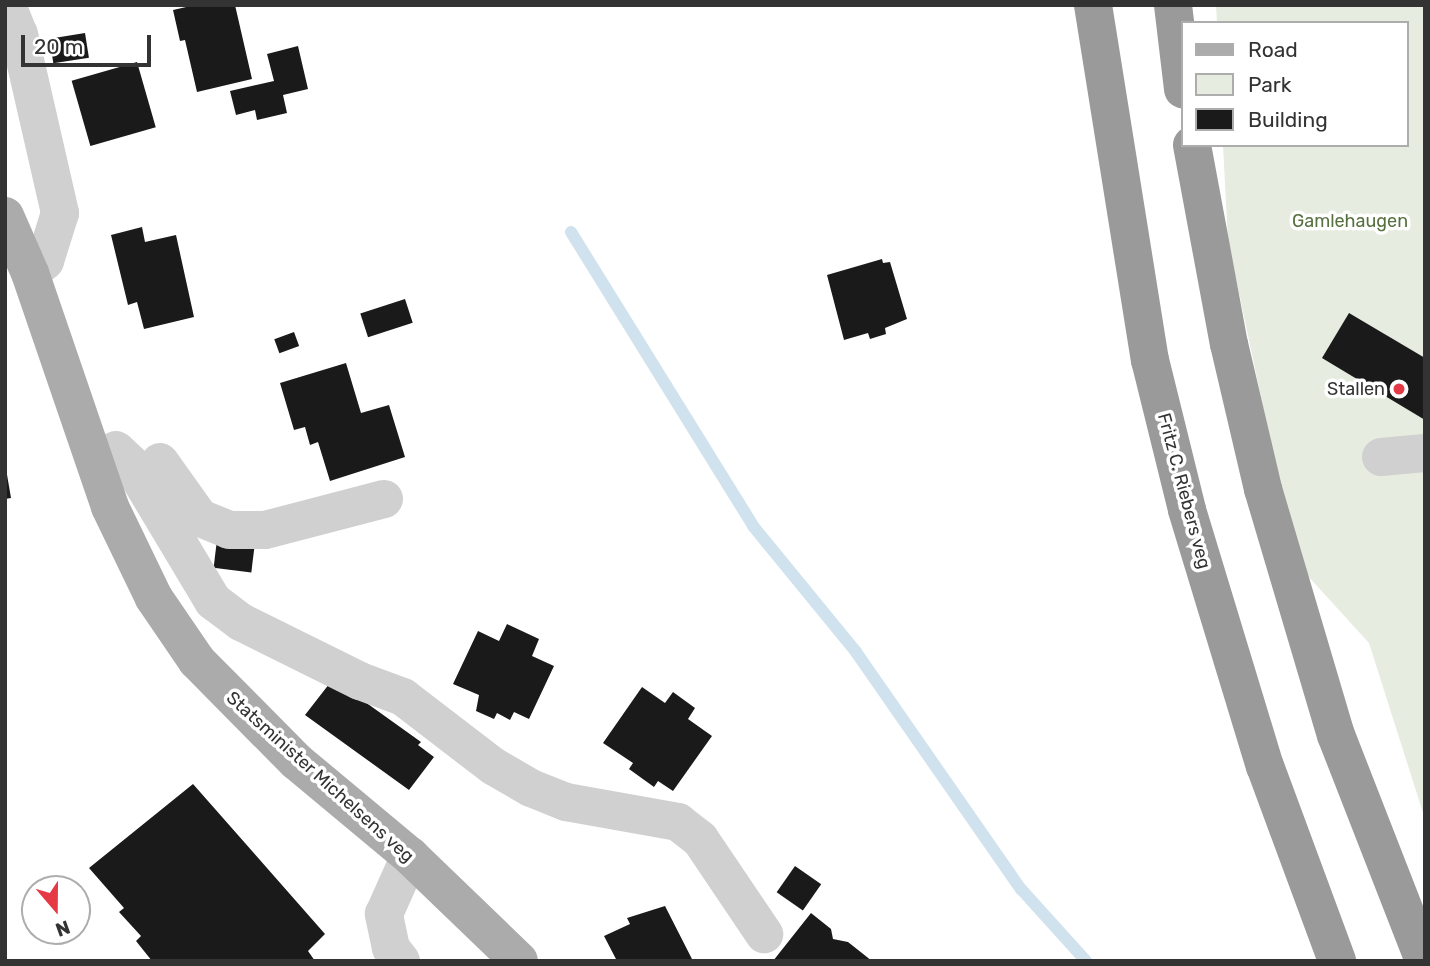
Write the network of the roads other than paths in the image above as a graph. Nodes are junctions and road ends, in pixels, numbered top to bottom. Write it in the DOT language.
graph roads {
  1 [pos="7,5"];
  2 [pos="1093,5"];
  3 [pos="1173,5"];
  4 [pos="1182,81"];
  5 [pos="1192,147"];
  6 [pos="5,216"];
  7 [pos="30,273"];
  8 [pos="1425,453"];
  9 [pos="106,455"];
  10 [pos="1381,457"];
  11 [pos="384,499"];
  12 [pos="410,856"];
  13 [pos="764,934"];
  14 [pos="401,961"];
  15 [pos="519,961"];
  16 [pos="1338,961"];
  17 [pos="1424,961"];
  1 -- 7 [label="street"];
  2 -- 16 [label="highway, Fritz C. Riebers veg"];
  3 -- 4 [label="highway"];
  5 -- 17 [label="highway"];
  6 -- 7 [label="main road, Statsminister Michelsens veg"];
  7 -- 9 [label="main road, Statsminister Michelsens veg"];
  8 -- 10 [label="street"];
  9 -- 11 [label="street"];
  9 -- 12 [label="main road, Statsminister Michelsens veg"];
  9 -- 13 [label="street, Statsminister Michelsens veg"];
  12 -- 14 [label="street"];
  12 -- 15 [label="main road, Statsminister Michelsens veg"];
}
